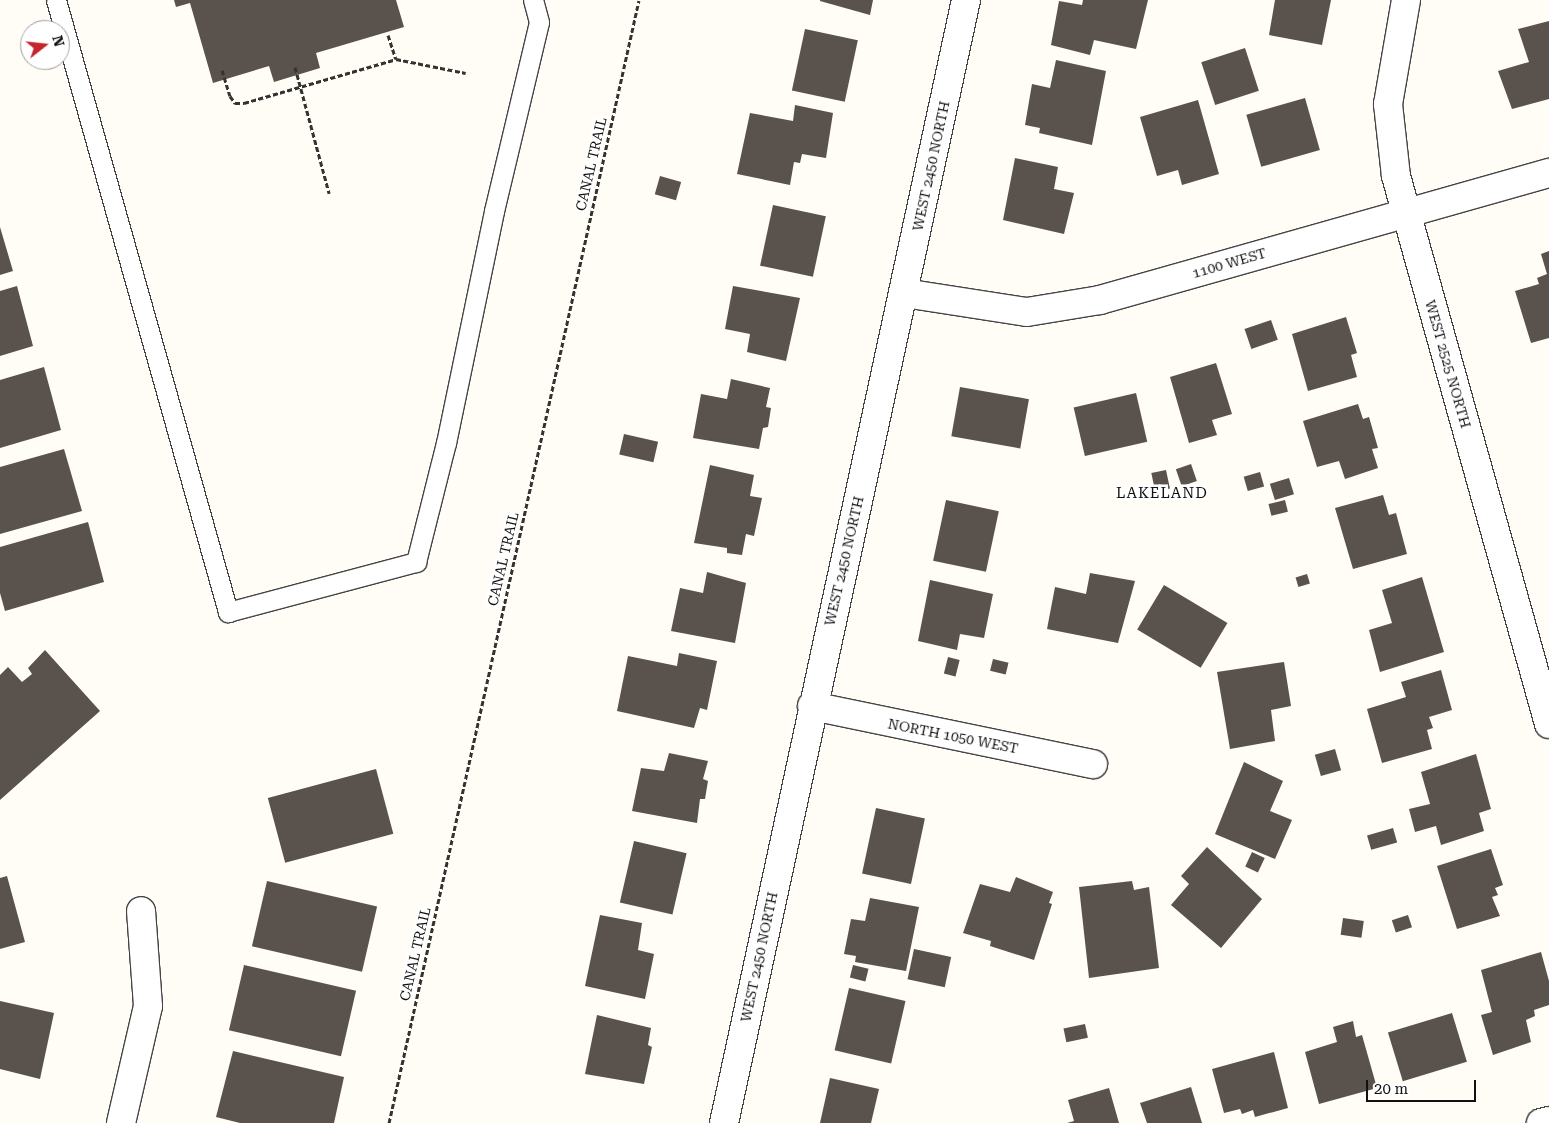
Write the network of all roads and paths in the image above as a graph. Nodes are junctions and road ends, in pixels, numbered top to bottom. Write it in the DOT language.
graph roads {
  1 [pos="56,0"];
  2 [pos="533,0"];
  3 [pos="639,0"];
  4 [pos="966,0"];
  5 [pos="1406,0"];
  6 [pos="388,35"];
  7 [pos="396,59"];
  8 [pos="295,67"];
  9 [pos="222,70"];
  10 [pos="466,73"];
  11 [pos="300,87"];
  12 [pos="1549,172"];
  13 [pos="329,193"];
  14 [pos="1406,213"];
  15 [pos="904,293"];
  16 [pos="812,706"];
  17 [pos="1549,724"];
  18 [pos="1094,764"];
  19 [pos="140,911"];
  20 [pos="1549,1121"];
  21 [pos="121,1123"];
  22 [pos="389,1123"];
  23 [pos="724,1123"];
  24 [pos="1541,1123"];
  1 -- 2 [label="lane"];
  3 -- 22 [label="path, CANAL TRAIL"];
  4 -- 15 [label="street, WEST 2450 NORTH"];
  5 -- 14 [label="street, WEST 2525 NORTH"];
  6 -- 7 [label="path"];
  7 -- 10 [label="path"];
  7 -- 11 [label="path"];
  8 -- 11 [label="path"];
  9 -- 11 [label="path"];
  11 -- 13 [label="path"];
  12 -- 14 [label="street, 1100 WEST"];
  14 -- 15 [label="street, 1100 WEST"];
  14 -- 17 [label="street, WEST 2525 NORTH"];
  15 -- 16 [label="street, WEST 2450 NORTH"];
  16 -- 18 [label="street, NORTH 1050 WEST"];
  16 -- 23 [label="street, WEST 2450 NORTH"];
  19 -- 21 [label="street"];
  20 -- 24 [label="street"];
}
